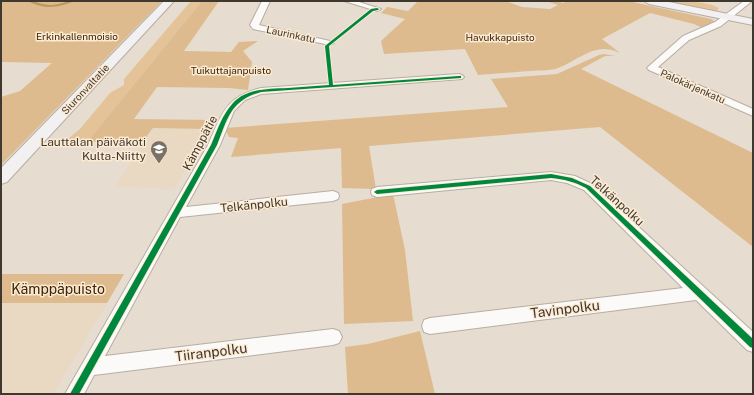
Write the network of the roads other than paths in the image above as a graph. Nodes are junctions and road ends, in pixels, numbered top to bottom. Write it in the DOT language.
graph roads {
  1 [pos="169,1"];
  2 [pos="266,1"];
  3 [pos="348,1"];
  4 [pos="649,1"];
  5 [pos="748,1"];
  6 [pos="377,9"];
  7 [pos="727,17"];
  8 [pos="753,22"];
  9 [pos="330,43"];
  10 [pos="459,77"];
  11 [pos="753,112"];
  12 [pos="1,178"];
  13 [pos="377,192"];
  14 [pos="333,196"];
  15 [pos="175,213"];
  16 [pos="700,293"];
  17 [pos="430,326"];
  18 [pos="332,337"];
  19 [pos="753,344"];
  20 [pos="89,367"];
  21 [pos="74,394"];
  1 -- 12 [label="main road, Siuronvaltatie"];
  2 -- 9 [label="street, Laurinkatu"];
  3 -- 6 [label="street"];
  4 -- 7 [label="main road"];
  5 -- 7 [label="street"];
  7 -- 8 [label="main road"];
  7 -- 11 [label="street, Palokärjenkatu"];
  10 -- 15 [label="street, Kämppätie"];
  13 -- 16 [label="street, Telkänpolku"];
  14 -- 15 [label="street, Telkänpolku"];
  15 -- 20 [label="street, Kämppätie"];
  16 -- 17 [label="street, Tavinpolku"];
  16 -- 19 [label="street, Telkänpolku"];
  18 -- 20 [label="street, Tiiranpolku"];
  20 -- 21 [label="street, Kämppätie"];
}
